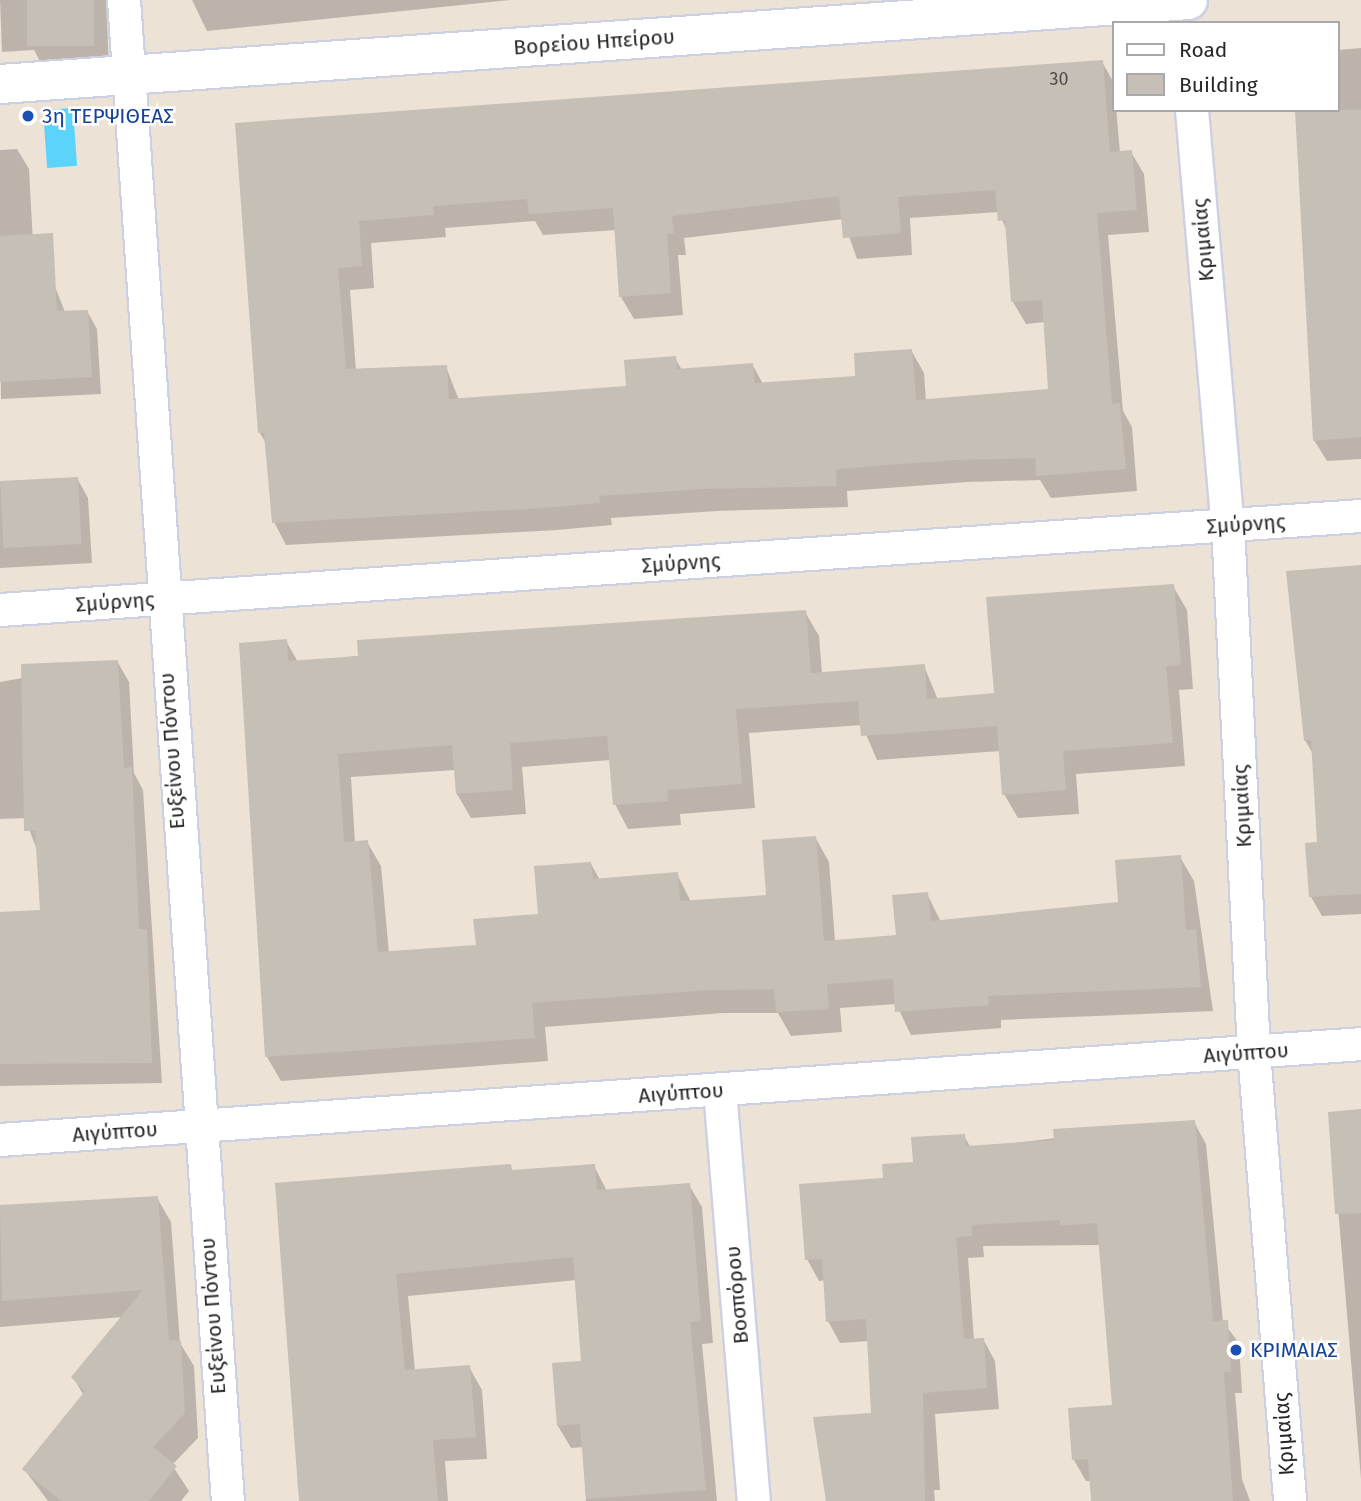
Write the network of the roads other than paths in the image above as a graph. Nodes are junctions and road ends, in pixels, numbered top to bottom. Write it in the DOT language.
graph roads {
  1 [pos="124,0"];
  2 [pos="1184,0"];
  3 [pos="1185,21"];
  4 [pos="128,75"];
  5 [pos="0,84"];
  6 [pos="1192,112"];
  7 [pos="1361,516"];
  8 [pos="1228,526"];
  9 [pos="161,599"];
  10 [pos="0,610"];
  11 [pos="1361,1044"];
  12 [pos="1254,1052"];
  13 [pos="720,1090"];
  14 [pos="198,1126"];
  15 [pos="0,1140"];
  16 [pos="228,1501"];
  17 [pos="754,1501"];
  18 [pos="1290,1501"];
  1 -- 4 [label="street, Ευξείνου Πόντου"];
  2 -- 3 [label="street"];
  2 -- 4 [label="street, Βορείου Ηπείρου"];
  4 -- 5 [label="street, Βορείου Ηπείρου"];
  4 -- 9 [label="street, Ευξείνου Πόντου"];
  6 -- 8 [label="street, Κριμαίας"];
  7 -- 8 [label="street, Σμύρνης"];
  8 -- 9 [label="street, Σμύρνης"];
  8 -- 12 [label="street, Κριμαίας"];
  9 -- 10 [label="street, Σμύρνης"];
  9 -- 14 [label="street, Ευξείνου Πόντου"];
  11 -- 12 [label="street, Αιγύπτου"];
  12 -- 13 [label="street, Αιγύπτου"];
  12 -- 18 [label="street, Κριμαίας"];
  13 -- 14 [label="street, Αιγύπτου"];
  13 -- 17 [label="street, Βοσπόρου"];
  14 -- 15 [label="street, Αιγύπτου"];
  14 -- 16 [label="street, Ευξείνου Πόντου"];
}
